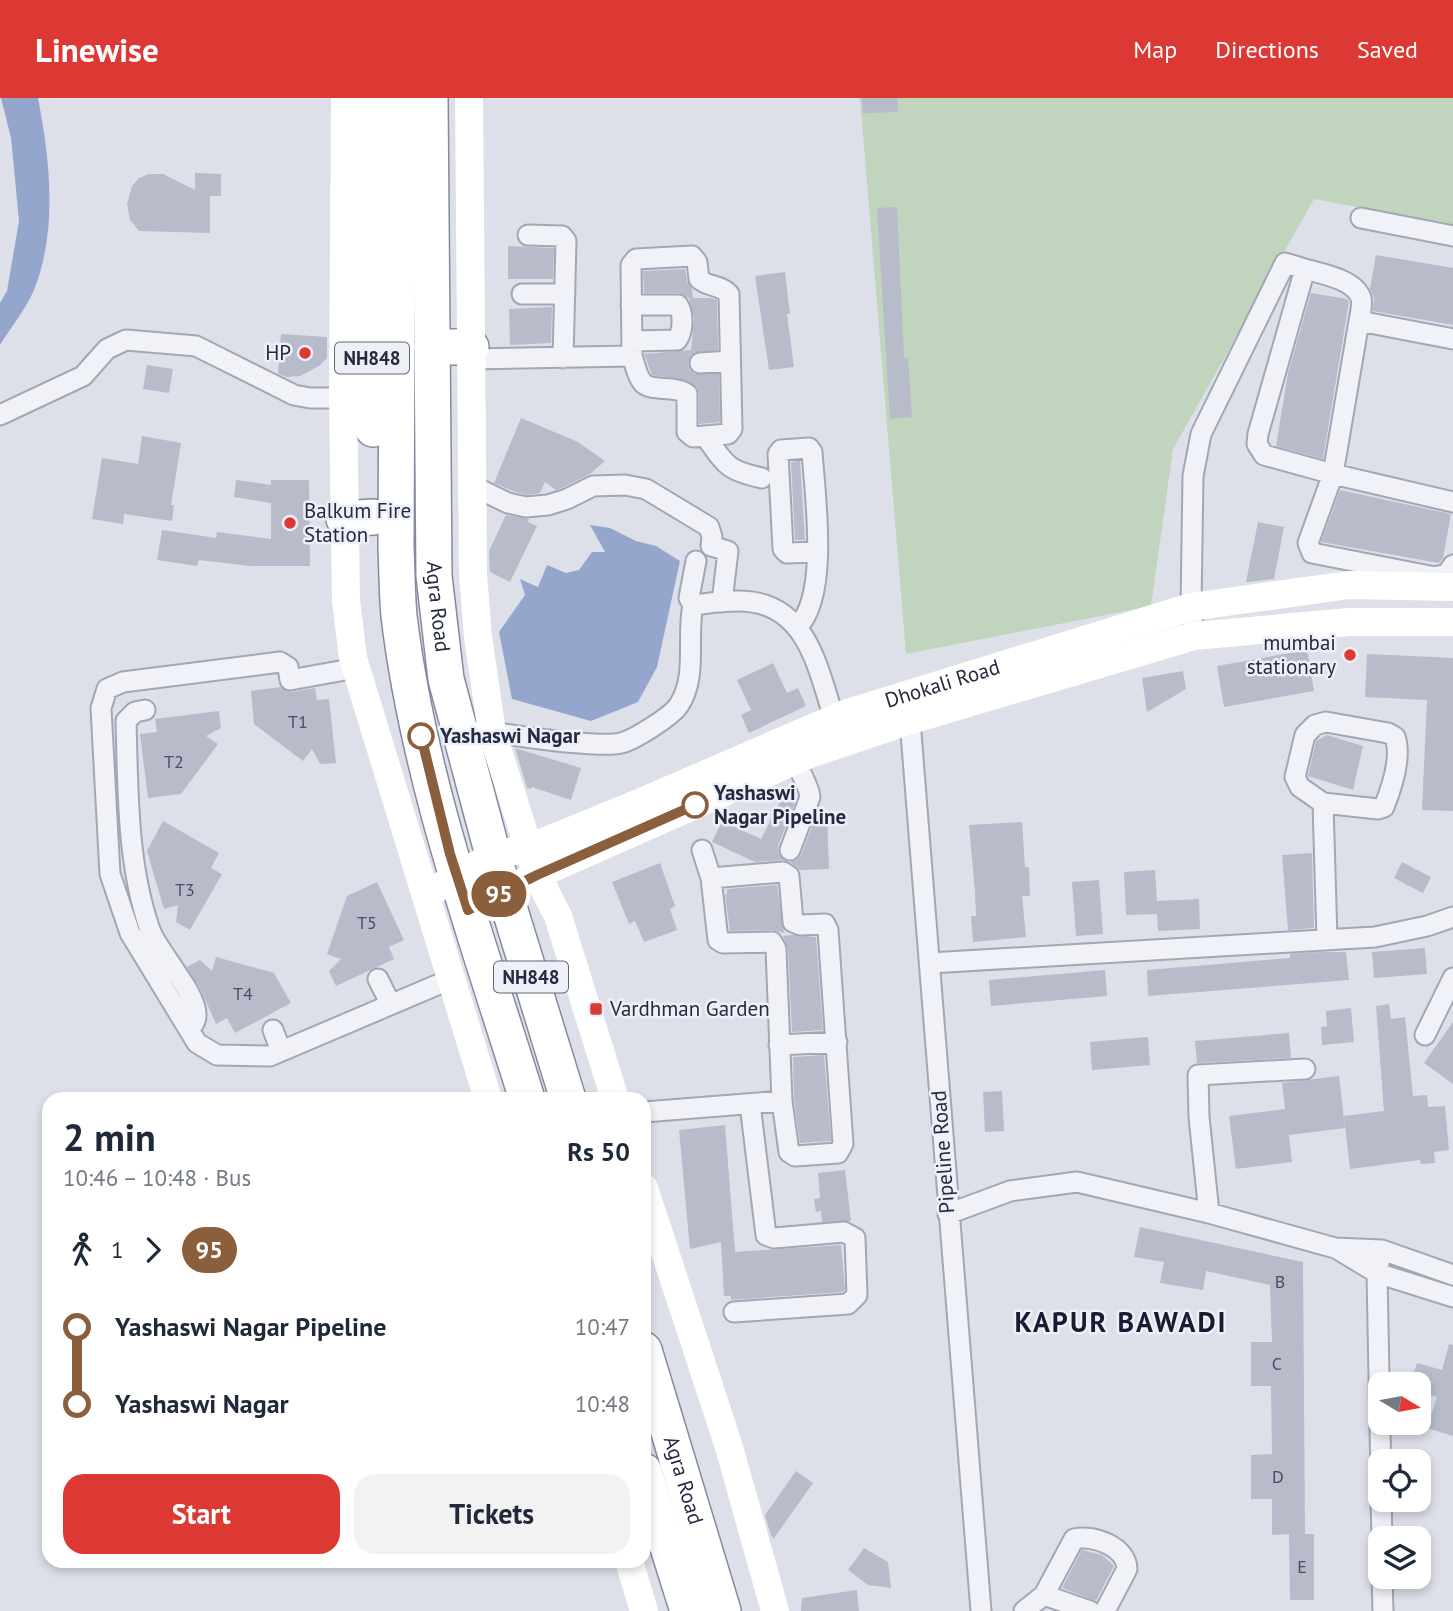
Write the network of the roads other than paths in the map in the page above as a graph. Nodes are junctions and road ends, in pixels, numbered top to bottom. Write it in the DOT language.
graph roads {
  1 [pos="345,98"];
  2 [pos="371,98"];
  3 [pos="398,98"];
  4 [pos="430,98"];
  5 [pos="469,98"];
  6 [pos="358,140"];
  7 [pos="1361,218"];
  8 [pos="528,235"];
  9 [pos="1453,236"];
  10 [pos="1305,268"];
  11 [pos="522,294"];
  12 [pos="565,294"];
  13 [pos="631,305"];
  14 [pos="1359,321"];
  15 [pos="1453,339"];
  16 [pos="432,347"];
  17 [pos="632,349"];
  18 [pos="471,353"];
  19 [pos="358,355"];
  20 [pos="563,358"];
  21 [pos="730,361"];
  22 [pos="700,363"];
  23 [pos="343,398"];
  24 [pos="0,415"];
  25 [pos="705,436"];
  26 [pos="1333,474"];
  27 [pos="762,478"];
  28 [pos="471,485"];
  29 [pos="1453,502"];
  30 [pos="359,518"];
  31 [pos="817,552"];
  32 [pos="696,561"];
  33 [pos="1453,565"];
  34 [pos="1453,587"];
  35 [pos="722,602"];
  36 [pos="693,606"];
  37 [pos="1191,607"];
  38 [pos="399,614"];
  39 [pos="1453,622"];
  40 [pos="798,626"];
  41 [pos="1194,636"];
  42 [pos="356,668"];
  43 [pos="909,707"];
  44 [pos="145,710"];
  45 [pos="834,719"];
  46 [pos="458,722"];
  47 [pos="492,732"];
  48 [pos="796,761"];
  49 [pos="757,764"];
  50 [pos="1323,803"];
  51 [pos="529,848"];
  52 [pos="702,850"];
  53 [pos="790,850"];
  54 [pos="493,855"];
  55 [pos="537,875"];
  56 [pos="711,878"];
  57 [pos="505,891"];
  58 [pos="462,894"];
  59 [pos="426,895"];
  60 [pos="1453,917"];
  61 [pos="1327,940"];
  62 [pos="930,963"];
  63 [pos="1453,978"];
  64 [pos="378,979"];
  65 [pos="451,979"];
  66 [pos="390,1003"];
  67 [pos="189,1029"];
  68 [pos="274,1030"];
  69 [pos="1425,1035"];
  70 [pos="837,1042"];
  71 [pos="779,1045"];
  72 [pos="281,1051"];
  73 [pos="1305,1069"];
  74 [pos="486,1092"];
  75 [pos="525,1092"];
  76 [pos="566,1092"];
  77 [pos="613,1092"];
  78 [pos="782,1101"];
  79 [pos="750,1104"];
  80 [pos="651,1111"];
  81 [pos="651,1209"];
  82 [pos="1209,1213"];
  83 [pos="948,1214"];
  84 [pos="1335,1248"];
  85 [pos="1381,1250"];
  86 [pos="1377,1273"];
  87 [pos="1453,1275"];
  88 [pos="1453,1297"];
  89 [pos="734,1312"];
  90 [pos="651,1373"];
  91 [pos="1380,1449"];
  92 [pos="651,1493"];
  93 [pos="631,1568"];
  94 [pos="1382,1589"];
  95 [pos="1044,1595"];
  96 [pos="644,1611"];
  97 [pos="688,1611"];
  98 [pos="723,1611"];
  99 [pos="775,1611"];
  100 [pos="981,1611"];
  101 [pos="1024,1611"];
  102 [pos="1090,1611"];
  103 [pos="1105,1611"];
  104 [pos="1383,1611"];
  1 -- 6 [label="street"];
  2 -- 6 [label="highway, Agra Road / NH848"];
  3 -- 38 [label="highway"];
  4 -- 16 [label="highway, Agra Road / NH848"];
  5 -- 18 [label="street"];
  6 -- 19 [label="highway, Agra Road / NH848"];
  7 -- 9 [label="street"];
  8 -- 12 [label="street"];
  10 -- 14 [label="street"];
  10 -- 26 [label="street"];
  10 -- 37 [label="street"];
  11 -- 12 [label="street"];
  12 -- 20 [label="street"];
  13 -- 17 [label="street"];
  13 -- 17 [label="street"];
  13 -- 21 [label="street"];
  14 -- 15 [label="street"];
  14 -- 26 [label="street"];
  16 -- 18 [label="highway"];
  16 -- 46 [label="highway, Agra Road / NH848"];
  17 -- 20 [label="street"];
  17 -- 25 [label="street"];
  18 -- 20 [label="street"];
  18 -- 28 [label="street"];
  19 -- 23 [label="street"];
  19 -- 30 [label="highway, Agra Road / NH848"];
  21 -- 22 [label="street"];
  21 -- 25 [label="street"];
  23 -- 24 [label="street"];
  23 -- 30 [label="street"];
  25 -- 27 [label="street"];
  26 -- 29 [label="street"];
  26 -- 33 [label="street"];
  28 -- 35 [label="street"];
  28 -- 47 [label="street"];
  30 -- 38 [label="highway, Agra Road / NH848"];
  30 -- 42 [label="street"];
  31 -- 31 [label="street"];
  31 -- 40 [label="street"];
  32 -- 36 [label="street"];
  34 -- 37 [label="street, Dhokali Road"];
  35 -- 36 [label="street"];
  35 -- 40 [label="street"];
  36 -- 47 [label="street"];
  37 -- 41 [label="street"];
  37 -- 43 [label="street, Dhokali Road"];
  38 -- 58 [label="highway, NH848"];
  39 -- 41 [label="street, Dhokali Road"];
  40 -- 45 [label="street"];
  41 -- 43 [label="street, Dhokali Road"];
  42 -- 59 [label="street"];
  42 -- 67 [label="street"];
  43 -- 45 [label="street, Dhokali Road"];
  43 -- 48 [label="street, Dhokali Road"];
  43 -- 62 [label="street, Pipeline Road"];
  44 -- 67 [label="street"];
  45 -- 49 [label="street, Dhokali Road"];
  46 -- 47 [label="street"];
  46 -- 54 [label="highway, Agra Road / NH848"];
  47 -- 51 [label="street"];
  48 -- 49 [label="street, Dhokali Road"];
  48 -- 53 [label="street"];
  49 -- 51 [label="street, Dhokali Road"];
  49 -- 55 [label="street, Dhokali Road"];
  50 -- 50 [label="street"];
  50 -- 61 [label="street"];
  51 -- 54 [label="street, Dhokali Road"];
  51 -- 55 [label="street"];
  52 -- 56 [label="street"];
  54 -- 57 [label="highway, Agra Road / NH848"];
  54 -- 58 [label="street, Dhokali Road"];
  55 -- 57 [label="street, Dhokali Road"];
  55 -- 77 [label="street"];
  56 -- 70 [label="street"];
  56 -- 71 [label="street"];
  57 -- 58 [label="street, Dhokali Road"];
  57 -- 76 [label="highway, Agra Road / NH848"];
  58 -- 59 [label="street"];
  58 -- 75 [label="highway, NH848"];
  59 -- 65 [label="street"];
  60 -- 61 [label="street"];
  61 -- 62 [label="street"];
  62 -- 83 [label="street, Pipeline Road"];
  63 -- 69 [label="street"];
  64 -- 66 [label="street"];
  65 -- 66 [label="street"];
  65 -- 74 [label="street"];
  66 -- 72 [label="street"];
  67 -- 72 [label="street"];
  68 -- 72 [label="street"];
  70 -- 71 [label="street"];
  70 -- 78 [label="street"];
  71 -- 78 [label="street"];
  73 -- 82 [label="street"];
  78 -- 79 [label="street"];
  79 -- 80 [label="street"];
  79 -- 89 [label="street"];
  81 -- 99 [label="street"];
  82 -- 83 [label="street"];
  82 -- 84 [label="street"];
  83 -- 100 [label="street, Pipeline Road"];
  84 -- 85 [label="street"];
  84 -- 86 [label="street"];
  85 -- 86 [label="street"];
  85 -- 87 [label="street"];
  86 -- 88 [label="street"];
  86 -- 91 [label="street"];
  90 -- 98 [label="highway, Agra Road"];
  92 -- 97 [label="highway, Agra Road"];
  93 -- 96 [label="street"];
  94 -- 104 [label="street"];
  95 -- 101 [label="street"];
  95 -- 102 [label="street"];
  95 -- 103 [label="street"];
}
